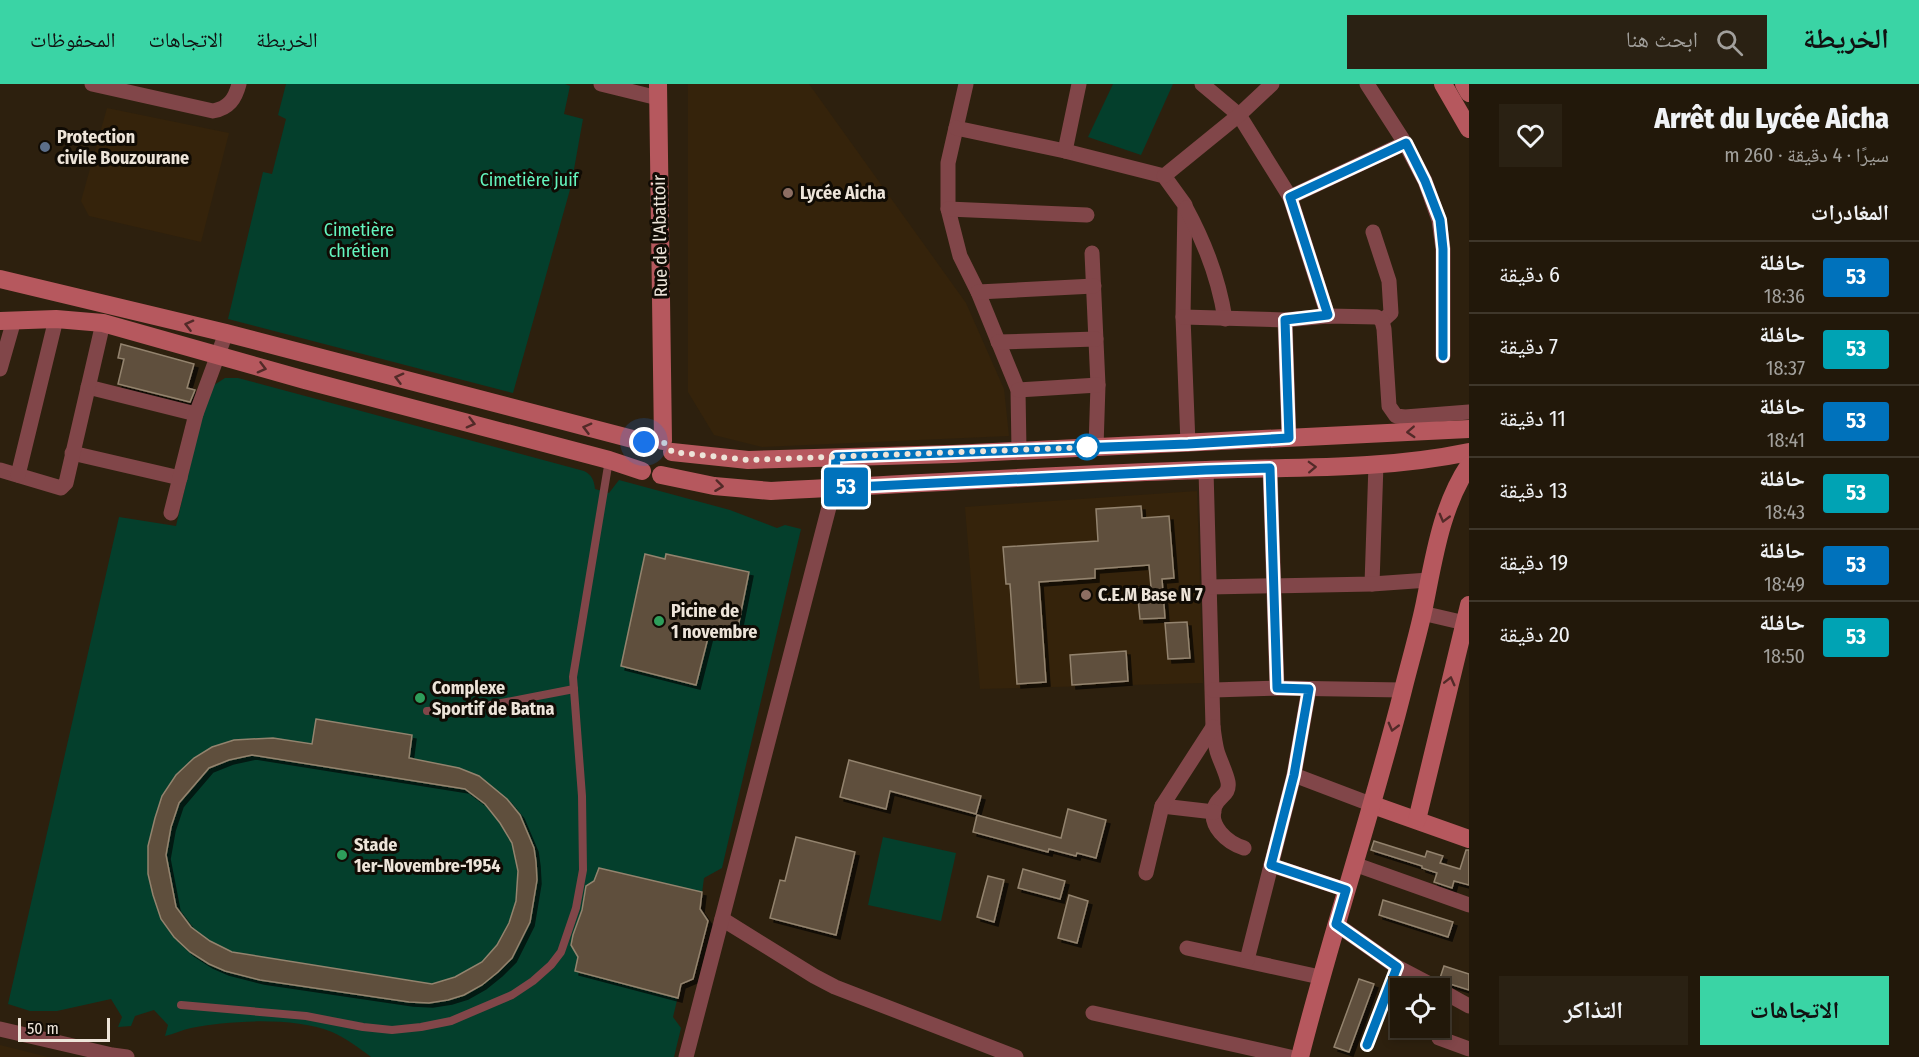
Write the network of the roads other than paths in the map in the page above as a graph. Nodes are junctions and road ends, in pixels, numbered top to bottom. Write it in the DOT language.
graph roads {
  1 [pos="92,84"];
  2 [pos="239,84"];
  3 [pos="601,84"];
  4 [pos="966,84"];
  5 [pos="1079,84"];
  6 [pos="1202,84"];
  7 [pos="1271,84"];
  8 [pos="1367,84"];
  9 [pos="1443,84"];
  10 [pos="1464,84"];
  11 [pos="658,91"];
  12 [pos="1469,93"];
  13 [pos="1239,115"];
  14 [pos="956,128"];
  15 [pos="1469,129"];
  16 [pos="1406,143"];
  17 [pos="1065,151"];
  18 [pos="1164,176"];
  19 [pos="1290,197"];
  20 [pos="1185,205"];
  21 [pos="948,209"];
  22 [pos="1087,215"];
  23 [pos="1373,232"];
  24 [pos="1092,253"];
  25 [pos="0,279"];
  26 [pos="1094,286"];
  27 [pos="978,292"];
  28 [pos="1328,315"];
  29 [pos="1183,317"];
  30 [pos="56,319"];
  31 [pos="1225,320"];
  32 [pos="1285,320"];
  33 [pos="7,321"];
  34 [pos="1382,321"];
  35 [pos="103,323"];
  36 [pos="226,333"];
  37 [pos="1096,339"];
  38 [pos="998,342"];
  39 [pos="218,356"];
  40 [pos="1443,356"];
  41 [pos="0,369"];
  42 [pos="1098,385"];
  43 [pos="88,387"];
  44 [pos="1018,390"];
  45 [pos="1469,412"];
  46 [pos="196,414"];
  47 [pos="1469,429"];
  48 [pos="1469,434"];
  49 [pos="1289,438"];
  50 [pos="644,442"];
  51 [pos="1188,444"];
  52 [pos="668,447"];
  53 [pos="1096,447"];
  54 [pos="1019,450"];
  55 [pos="1469,452"];
  56 [pos="72,453"];
  57 [pos="836,457"];
  58 [pos="609,460"];
  59 [pos="1376,464"];
  60 [pos="1469,465"];
  61 [pos="1270,468"];
  62 [pos="0,470"];
  63 [pos="1206,470"];
  64 [pos="642,471"];
  65 [pos="18,475"];
  66 [pos="662,475"];
  67 [pos="180,478"];
  68 [pos="834,488"];
  69 [pos="171,513"];
  70 [pos="1430,580"];
  71 [pos="1372,584"];
  72 [pos="1273,586"];
  73 [pos="1209,587"];
  74 [pos="1469,604"];
  75 [pos="1422,613"];
  76 [pos="1467,623"];
  77 [pos="1277,688"];
  78 [pos="574,689"];
  79 [pos="1309,689"];
  80 [pos="1213,690"];
  81 [pos="1403,690"];
  82 [pos="427,711"];
  83 [pos="1213,727"];
  84 [pos="1294,775"];
  85 [pos="1373,805"];
  86 [pos="1162,806"];
  87 [pos="1214,812"];
  88 [pos="1417,820"];
  89 [pos="1469,839"];
  90 [pos="1244,848"];
  91 [pos="1354,864"];
  92 [pos="1271,865"];
  93 [pos="1146,873"];
  94 [pos="1346,890"];
  95 [pos="1469,905"];
  96 [pos="722,919"];
  97 [pos="1336,924"];
  98 [pos="1186,948"];
  99 [pos="1248,960"];
  100 [pos="1397,967"];
  101 [pos="1320,977"];
  102 [pos="1418,978"];
  103 [pos="1450,996"];
  104 [pos="181,1005"];
  105 [pos="1469,1006"];
  106 [pos="1093,1013"];
  107 [pos="0,1029"];
  108 [pos="1439,1038"];
  109 [pos="1367,1045"];
  110 [pos="1469,1049"];
  111 [pos="127,1057"];
  112 [pos="686,1057"];
  113 [pos="1016,1057"];
  114 [pos="1290,1057"];
  115 [pos="1300,1057"];
  1 -- 2 [label="street"];
  3 -- 11 [label="street"];
  4 -- 14 [label="street"];
  5 -- 17 [label="street"];
  6 -- 13 [label="street"];
  7 -- 13 [label="street"];
  8 -- 16 [label="street"];
  9 -- 15 [label="street"];
  10 -- 12 [label="street"];
  11 -- 52 [label="street, Rue de l'Abattoir"];
  13 -- 18 [label="street"];
  13 -- 19 [label="street"];
  14 -- 17 [label="street"];
  14 -- 21 [label="street"];
  16 -- 19 [label="street"];
  16 -- 40 [label="street"];
  17 -- 18 [label="street"];
  18 -- 20 [label="street"];
  19 -- 28 [label="street"];
  20 -- 29 [label="street"];
  20 -- 31 [label="street"];
  21 -- 22 [label="street"];
  21 -- 27 [label="street"];
  23 -- 34 [label="street"];
  24 -- 26 [label="street"];
  36 -- 25 [label="street, one-way"];
  26 -- 27 [label="street"];
  26 -- 37 [label="street"];
  27 -- 38 [label="street"];
  28 -- 32 [label="street"];
  28 -- 34 [label="street"];
  29 -- 31 [label="street"];
  29 -- 51 [label="street"];
  30 -- 33 [label="street"];
  30 -- 35 [label="street"];
  30 -- 65 [label="street"];
  31 -- 32 [label="street"];
  32 -- 49 [label="street"];
  33 -- 41 [label="street"];
  34 -- 45 [label="street"];
  35 -- 39 [label="street"];
  35 -- 43 [label="street"];
  36 -- 39 [label="street"];
  50 -- 36 [label="street, one-way"];
  37 -- 38 [label="street"];
  37 -- 42 [label="street"];
  38 -- 44 [label="street"];
  39 -- 46 [label="street"];
  39 -- 58 [label="street, one-way"];
  42 -- 44 [label="street"];
  42 -- 53 [label="street"];
  43 -- 46 [label="street"];
  43 -- 56 [label="street"];
  44 -- 54 [label="street"];
  46 -- 67 [label="street"];
  47 -- 49 [label="street, one-way"];
  48 -- 55 [label="street"];
  49 -- 51 [label="street"];
  50 -- 52 [label="street"];
  50 -- 64 [label="street"];
  51 -- 53 [label="street"];
  52 -- 57 [label="street"];
  52 -- 66 [label="street"];
  53 -- 54 [label="street"];
  54 -- 57 [label="street"];
  55 -- 59 [label="street"];
  56 -- 65 [label="street"];
  56 -- 67 [label="street"];
  57 -- 68 [label="street"];
  58 -- 64 [label="street"];
  58 -- 78 [label="lane"];
  61 -- 59 [label="street, one-way"];
  59 -- 71 [label="street"];
  60 -- 70 [label="street, one-way"];
  61 -- 63 [label="street"];
  61 -- 72 [label="street"];
  62 -- 65 [label="street"];
  63 -- 68 [label="street"];
  63 -- 73 [label="street"];
  64 -- 66 [label="street"];
  66 -- 68 [label="street, one-way"];
  67 -- 69 [label="street"];
  68 -- 96 [label="street"];
  70 -- 71 [label="street"];
  70 -- 75 [label="street"];
  71 -- 72 [label="street"];
  72 -- 73 [label="street"];
  72 -- 77 [label="street"];
  73 -- 80 [label="street"];
  74 -- 76 [label="street"];
  75 -- 76 [label="street"];
  75 -- 81 [label="street"];
  88 -- 76 [label="street, one-way"];
  77 -- 79 [label="street"];
  77 -- 80 [label="street"];
  78 -- 82 [label="lane"];
  78 -- 104 [label="lane"];
  79 -- 81 [label="street"];
  79 -- 84 [label="street"];
  80 -- 83 [label="street"];
  81 -- 85 [label="street, one-way"];
  83 -- 86 [label="street"];
  83 -- 87 [label="street"];
  84 -- 85 [label="street"];
  84 -- 92 [label="street"];
  85 -- 88 [label="street"];
  85 -- 91 [label="street"];
  86 -- 87 [label="street"];
  86 -- 93 [label="street"];
  87 -- 90 [label="street"];
  88 -- 89 [label="street"];
  91 -- 94 [label="street"];
  91 -- 95 [label="street"];
  92 -- 94 [label="street"];
  92 -- 99 [label="street"];
  94 -- 97 [label="street"];
  96 -- 112 [label="street"];
  96 -- 113 [label="street"];
  97 -- 100 [label="street"];
  97 -- 101 [label="street"];
  98 -- 99 [label="street"];
  99 -- 101 [label="street"];
  100 -- 102 [label="street"];
  100 -- 109 [label="lane"];
  101 -- 115 [label="street"];
  103 -- 105 [label="street"];
  106 -- 114 [label="street"];
  107 -- 111 [label="street"];
  108 -- 110 [label="street"];
}
